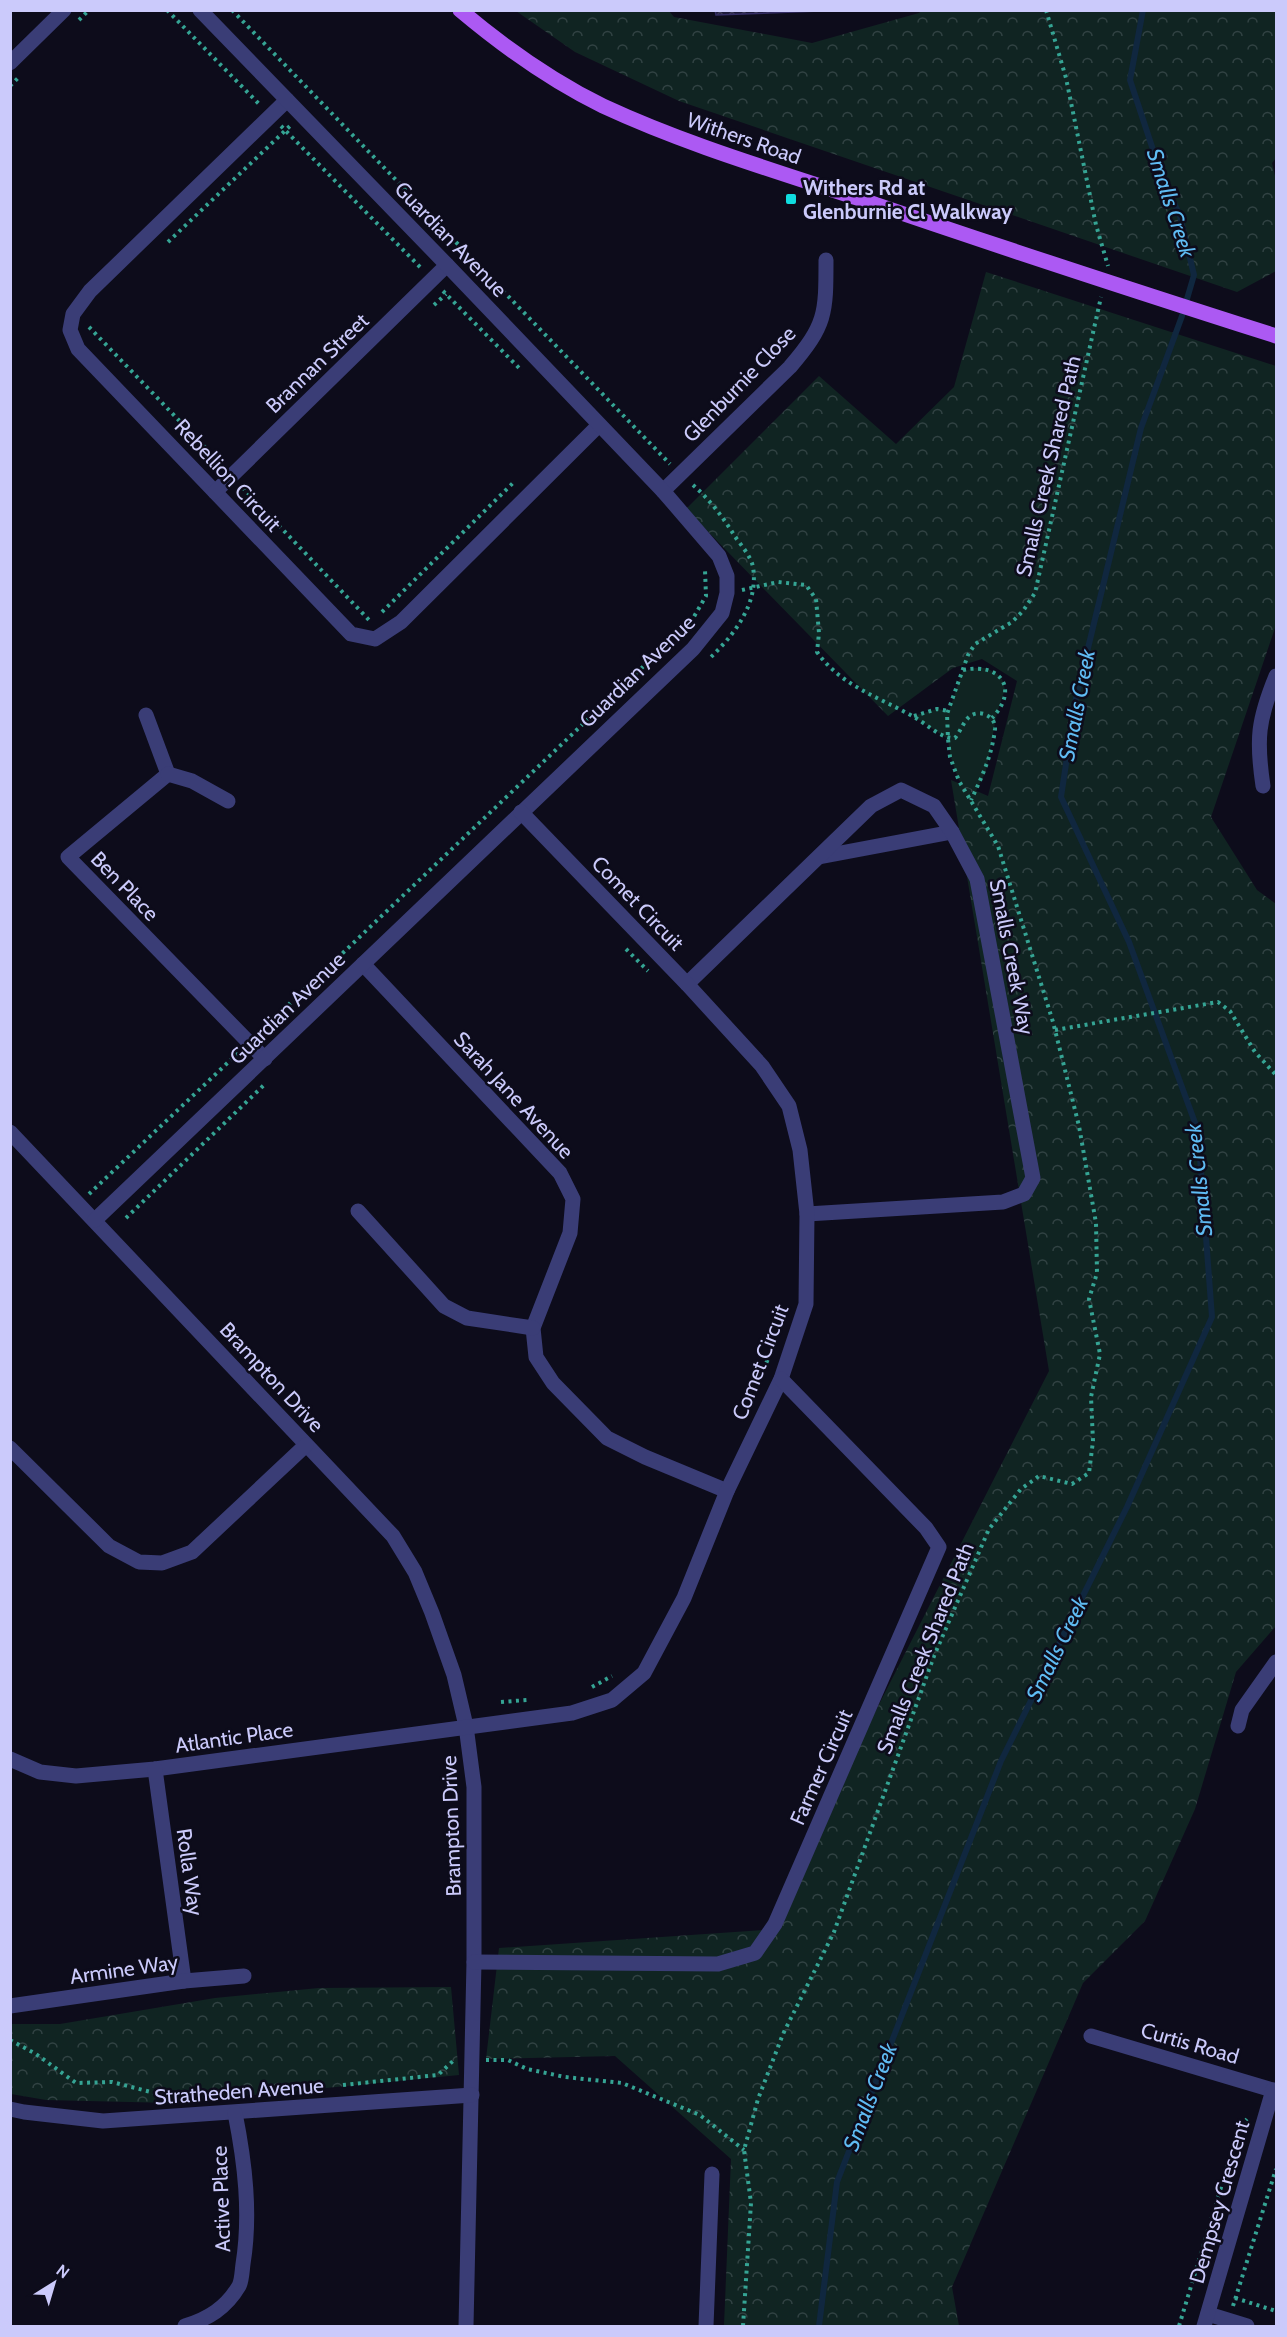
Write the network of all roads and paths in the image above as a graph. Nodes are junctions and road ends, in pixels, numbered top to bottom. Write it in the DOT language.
graph roads {
  1 [pos="64,10"];
  2 [pos="200,10"];
  3 [pos="232,10"];
  4 [pos="460,10"];
  5 [pos="1046,10"];
  6 [pos="10,63"];
  7 [pos="318,99"];
  8 [pos="287,100"];
  9 [pos="302,115"];
  10 [pos="166,244"];
  11 [pos="826,260"];
  12 [pos="1108,263"];
  13 [pos="447,265"];
  14 [pos="446,294"];
  15 [pos="1100,301"];
  16 [pos="429,310"];
  17 [pos="89,317"];
  18 [pos="1276,336"];
  19 [pos="599,425"];
  20 [pos="522,474"];
  21 [pos="681,474"];
  22 [pos="231,476"];
  23 [pos="252,480"];
  24 [pos="244,489"];
  25 [pos="663,491"];
  26 [pos="215,492"];
  27 [pos="753,588"];
  28 [pos="727,593"];
  29 [pos="380,614"];
  30 [pos="371,622"];
  31 [pos="706,662"];
  32 [pos="963,670"];
  33 [pos="1276,676"];
  34 [pos="948,711"];
  35 [pos="146,716"];
  36 [pos="913,716"];
  37 [pos="992,718"];
  38 [pos="948,738"];
  39 [pos="168,774"];
  40 [pos="1263,786"];
  41 [pos="228,801"];
  42 [pos="971,801"];
  43 [pos="521,812"];
  44 [pos="952,832"];
  45 [pos="819,857"];
  46 [pos="622,944"];
  47 [pos="363,964"];
  48 [pos="652,975"];
  49 [pos="687,984"];
  50 [pos="1055,1030"];
  51 [pos="265,1059"];
  52 [pos="1276,1075"];
  53 [pos="269,1080"];
  54 [pos="10,1132"];
  55 [pos="358,1211"];
  56 [pos="807,1214"];
  57 [pos="126,1218"];
  58 [pos="95,1220"];
  59 [pos="533,1328"];
  60 [pos="772,1349"];
  61 [pos="781,1379"];
  62 [pos="750,1400"];
  63 [pos="306,1445"];
  64 [pos="10,1448"];
  65 [pos="728,1491"];
  66 [pos="1276,1662"];
  67 [pos="622,1671"];
  68 [pos="584,1691"];
  69 [pos="531,1700"];
  70 [pos="501,1702"];
  71 [pos="466,1726"];
  72 [pos="1238,1726"];
  73 [pos="10,1759"];
  74 [pos="155,1768"];
  75 [pos="474,1962"];
  76 [pos="244,1976"];
  77 [pos="184,1981"];
  78 [pos="10,2006"];
  79 [pos="1091,2036"];
  80 [pos="1275,2091"];
  81 [pos="472,2095"];
  82 [pos="10,2109"];
  83 [pos="235,2114"];
  84 [pos="1264,2120"];
  85 [pos="1276,2169"];
  86 [pos="712,2174"];
  87 [pos="1235,2298"];
  88 [pos="1276,2311"];
  89 [pos="1206,2320"];
  90 [pos="1228,2320"];
  91 [pos="185,2326"];
  92 [pos="466,2326"];
  93 [pos="706,2326"];
  94 [pos="743,2326"];
  95 [pos="1179,2326"];
  96 [pos="1247,2326"];
  1 -- 6 [label="street"];
  2 -- 8 [label="street, Guardian Avenue"];
  3 -- 7 [label="path"];
  4 -- 18 [label="main road, Withers Road"];
  5 -- 12 [label="path"];
  7 -- 9 [label="path"];
  7 -- 21 [label="path"];
  8 -- 9 [label="street, Guardian Avenue"];
  8 -- 26 [label="street, Rebellion Circuit"];
  9 -- 10 [label="path"];
  9 -- 13 [label="street, Guardian Avenue"];
  11 -- 21 [label="street, Glenburnie Close"];
  13 -- 19 [label="street, Guardian Avenue"];
  13 -- 22 [label="street, Brannan Street"];
  14 -- 16 [label="path"];
  15 -- 32 [label="path, Smalls Creek Shared Path"];
  17 -- 22 [label="path"];
  19 -- 25 [label="street, Guardian Avenue"];
  19 -- 26 [label="street, Rebellion Circuit"];
  20 -- 29 [label="path"];
  21 -- 25 [label="street, Glenburnie Close"];
  21 -- 27 [label="path"];
  22 -- 24 [label="path"];
  22 -- 26 [label="street, Brannan Street"];
  23 -- 24 [label="path"];
  24 -- 30 [label="path"];
  25 -- 28 [label="street, Guardian Avenue"];
  27 -- 28 [label="path"];
  27 -- 31 [label="path"];
  27 -- 36 [label="path"];
  28 -- 43 [label="street, Guardian Avenue"];
  32 -- 34 [label="path, Smalls Creek Shared Path"];
  32 -- 37 [label="path"];
  33 -- 40 [label="street"];
  34 -- 36 [label="path"];
  34 -- 38 [label="path, Smalls Creek Shared Path"];
  35 -- 39 [label="street"];
  36 -- 38 [label="path"];
  37 -- 38 [label="path"];
  37 -- 42 [label="path"];
  38 -- 42 [label="path, Smalls Creek Shared Path"];
  39 -- 41 [label="street"];
  39 -- 51 [label="street, Ben Place"];
  42 -- 50 [label="path, Smalls Creek Shared Path"];
  43 -- 47 [label="street, Guardian Avenue"];
  43 -- 49 [label="street, Comet Circuit"];
  44 -- 45 [label="street"];
  44 -- 45 [label="street, Smalls Creek Way"];
  44 -- 56 [label="street, Smalls Creek Way"];
  45 -- 49 [label="street, Smalls Creek Way"];
  46 -- 48 [label="path"];
  47 -- 51 [label="street, Guardian Avenue"];
  47 -- 59 [label="street, Sarah Jane Avenue"];
  49 -- 56 [label="street, Comet Circuit"];
  50 -- 52 [label="path"];
  50 -- 94 [label="path, Smalls Creek Shared Path"];
  51 -- 58 [label="street, Guardian Avenue"];
  53 -- 57 [label="path"];
  54 -- 58 [label="street, Brampton Drive"];
  55 -- 59 [label="street"];
  56 -- 61 [label="street, Comet Circuit"];
  58 -- 63 [label="street, Brampton Drive"];
  59 -- 65 [label="street, Sarah Jane Avenue"];
  60 -- 62 [label="path"];
  61 -- 65 [label="street, Comet Circuit"];
  61 -- 75 [label="street, Farmer Circuit"];
  63 -- 64 [label="street"];
  63 -- 71 [label="street, Brampton Drive"];
  65 -- 71 [label="street, Comet Circuit"];
  66 -- 72 [label="street"];
  67 -- 68 [label="path"];
  69 -- 70 [label="path"];
  71 -- 74 [label="street, Atlantic Place"];
  71 -- 75 [label="street, Brampton Drive"];
  73 -- 74 [label="street, Atlantic Place"];
  74 -- 77 [label="street, Rolla Way"];
  75 -- 81 [label="street, Brampton Drive"];
  76 -- 77 [label="street, Armine Way"];
  77 -- 78 [label="street, Armine Way"];
  79 -- 80 [label="street, Curtis Road"];
  80 -- 84 [label="street, Dempsey Crescent"];
  81 -- 83 [label="street, Stratheden Avenue"];
  81 -- 92 [label="street, Brampton Drive"];
  82 -- 83 [label="street, Stratheden Avenue"];
  83 -- 91 [label="street, Active Place"];
  84 -- 89 [label="street, Dempsey Crescent"];
  84 -- 95 [label="path"];
  85 -- 87 [label="path"];
  86 -- 93 [label="street"];
  87 -- 88 [label="path"];
  87 -- 90 [label="path"];
  89 -- 90 [label="street"];
  90 -- 96 [label="street"];
}
